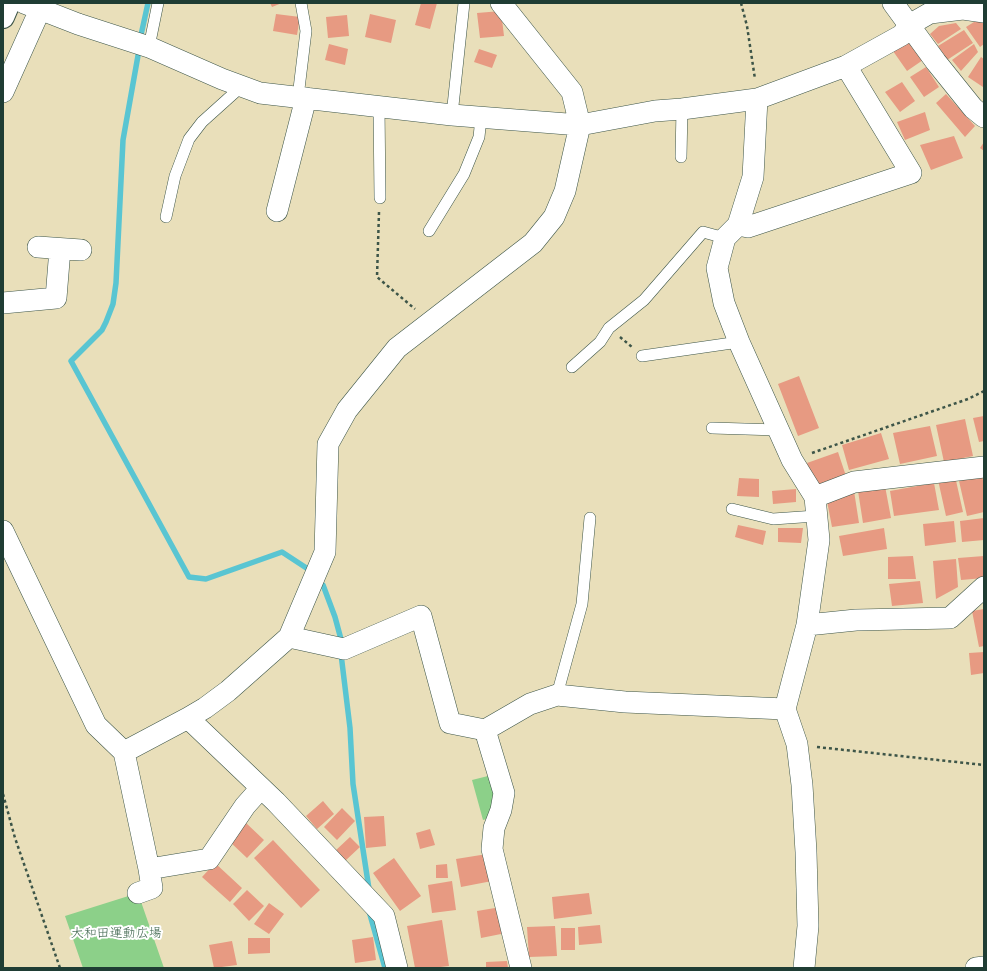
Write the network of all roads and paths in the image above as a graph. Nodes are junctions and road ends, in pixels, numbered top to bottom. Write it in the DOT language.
graph roads {
  1 [pos="9,3"];
  2 [pos="158,3"];
  3 [pos="301,3"];
  4 [pos="464,3"];
  5 [pos="501,3"];
  6 [pos="741,3"];
  7 [pos="893,3"];
  8 [pos="36,5"];
  9 [pos="984,12"];
  10 [pos="3,17"];
  11 [pos="909,26"];
  12 [pos="149,47"];
  13 [pos="846,66"];
  14 [pos="242,86"];
  15 [pos="3,92"];
  16 [pos="302,97"];
  17 [pos="758,99"];
  18 [pos="379,106"];
  19 [pos="682,109"];
  20 [pos="452,115"];
  21 [pos="984,117"];
  22 [pos="481,118"];
  23 [pos="580,125"];
  24 [pos="681,157"];
  25 [pos="380,198"];
  26 [pos="277,211"];
  27 [pos="166,217"];
  28 [pos="429,231"];
  29 [pos="732,232"];
  30 [pos="38,247"];
  31 [pos="60,249"];
  32 [pos="81,250"];
  33 [pos="3,303"];
  34 [pos="430,322"];
  35 [pos="609,328"];
  36 [pos="739,342"];
  37 [pos="642,356"];
  38 [pos="572,367"];
  39 [pos="984,391"];
  40 [pos="712,428"];
  41 [pos="778,430"];
  42 [pos="792,460"];
  43 [pos="984,467"];
  44 [pos="816,506"];
  45 [pos="732,510"];
  46 [pos="590,518"];
  47 [pos="3,531"];
  48 [pos="984,588"];
  49 [pos="807,625"];
  50 [pos="289,637"];
  51 [pos="557,694"];
  52 [pos="785,709"];
  53 [pos="188,718"];
  54 [pos="485,730"];
  55 [pos="797,744"];
  56 [pos="124,752"];
  57 [pos="984,765"];
  58 [pos="261,788"];
  59 [pos="3,794"];
  60 [pos="149,869"];
  61 [pos="138,893"];
  62 [pos="984,967"];
  63 [pos="60,968"];
  64 [pos="397,968"];
  65 [pos="520,968"];
  66 [pos="804,968"];
  67 [pos="976,968"];
  1 -- 10 [label="highway"];
  2 -- 12 [label="lane"];
  3 -- 16 [label="lane"];
  4 -- 20 [label="lane"];
  5 -- 23 [label="street"];
  6 -- 17 [label="path"];
  7 -- 11 [label="street"];
  8 -- 12 [label="street"];
  8 -- 15 [label="street"];
  9 -- 11 [label="street"];
  11 -- 13 [label="street"];
  11 -- 21 [label="street"];
  12 -- 14 [label="street"];
  13 -- 17 [label="street"];
  13 -- 29 [label="street"];
  14 -- 16 [label="street"];
  14 -- 27 [label="lane"];
  16 -- 18 [label="street"];
  16 -- 26 [label="street"];
  17 -- 19 [label="street"];
  17 -- 29 [label="street"];
  18 -- 20 [label="street"];
  18 -- 25 [label="lane"];
  19 -- 23 [label="street"];
  19 -- 24 [label="lane"];
  20 -- 22 [label="street"];
  22 -- 23 [label="street"];
  22 -- 28 [label="lane"];
  23 -- 34 [label="street"];
  25 -- 34 [label="path"];
  29 -- 35 [label="lane"];
  29 -- 36 [label="street"];
  30 -- 31 [label="street"];
  31 -- 32 [label="street"];
  31 -- 33 [label="street"];
  34 -- 50 [label="street"];
  35 -- 37 [label="path"];
  35 -- 38 [label="lane"];
  36 -- 37 [label="lane"];
  36 -- 41 [label="street"];
  39 -- 42 [label="path"];
  40 -- 41 [label="lane"];
  41 -- 42 [label="street"];
  42 -- 44 [label="street"];
  43 -- 44 [label="street"];
  44 -- 45 [label="lane"];
  44 -- 49 [label="street"];
  46 -- 51 [label="lane"];
  47 -- 56 [label="street"];
  48 -- 49 [label="street"];
  49 -- 52 [label="street"];
  50 -- 53 [label="street"];
  50 -- 54 [label="street"];
  51 -- 52 [label="street"];
  51 -- 54 [label="street"];
  52 -- 55 [label="street"];
  53 -- 56 [label="street"];
  53 -- 58 [label="street"];
  54 -- 65 [label="street"];
  55 -- 57 [label="path"];
  55 -- 66 [label="street"];
  56 -- 60 [label="street"];
  58 -- 60 [label="street"];
  58 -- 64 [label="street"];
  59 -- 63 [label="path"];
  60 -- 61 [label="street"];
  62 -- 67 [label="street"];
}
